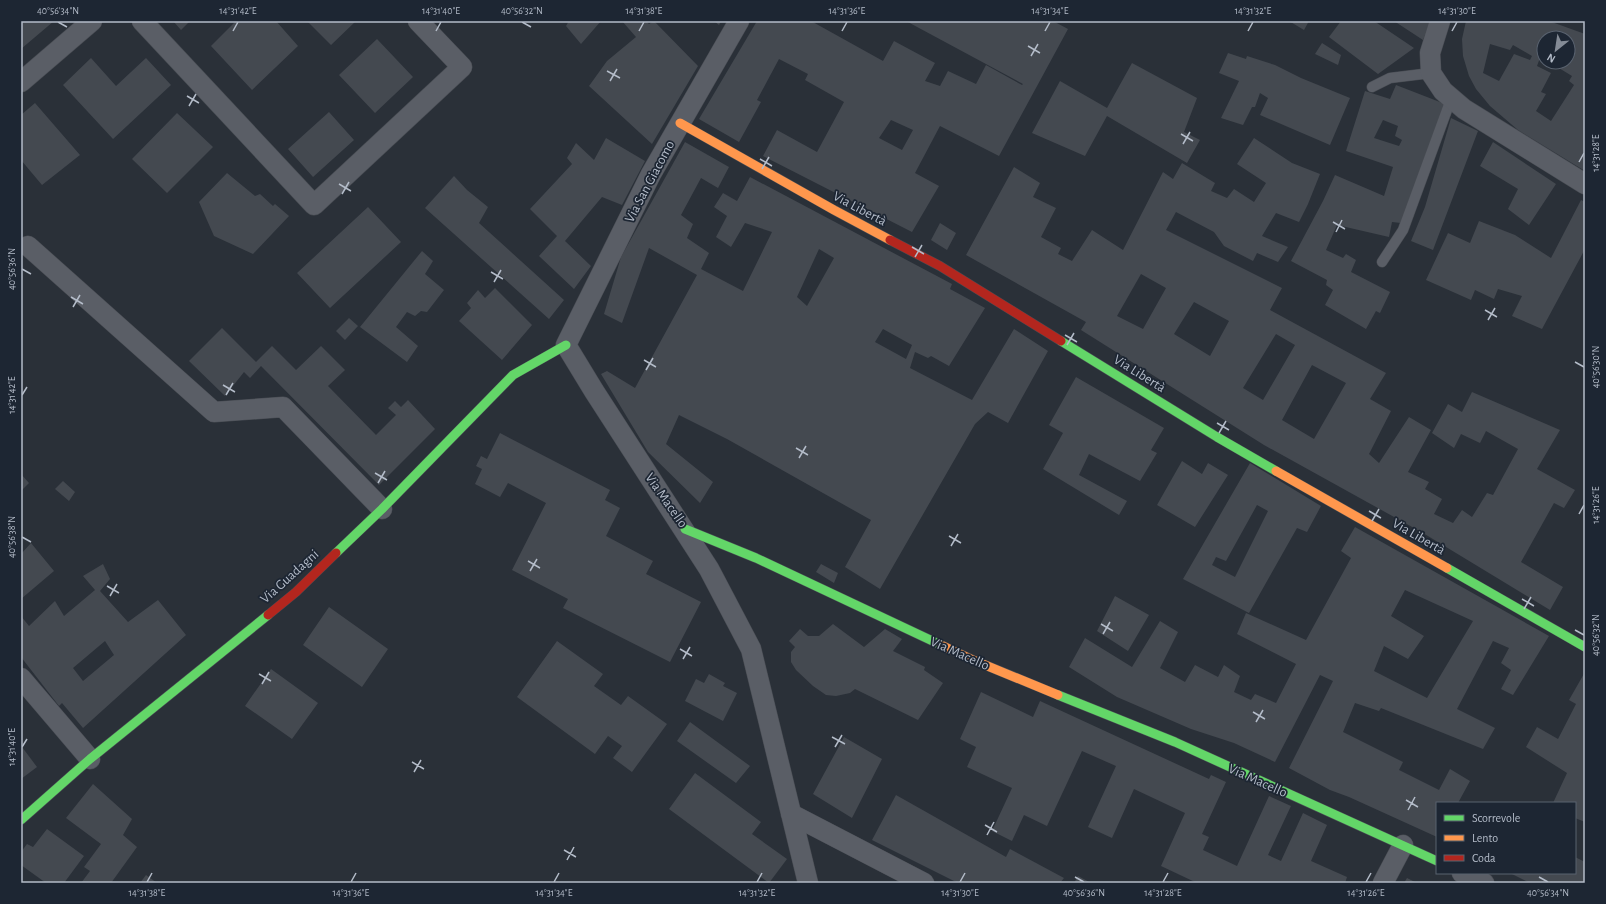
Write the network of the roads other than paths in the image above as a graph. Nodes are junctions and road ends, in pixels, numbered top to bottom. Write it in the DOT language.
graph roads {
  1 [pos="92,21"];
  2 [pos="142,21"];
  3 [pos="418,21"];
  4 [pos="739,21"];
  5 [pos="1440,21"];
  6 [pos="1431,73"];
  7 [pos="21,82"];
  8 [pos="1372,87"];
  9 [pos="1452,99"];
  10 [pos="680,124"];
  11 [pos="1585,184"];
  12 [pos="28,246"];
  13 [pos="1382,262"];
  14 [pos="566,345"];
  15 [pos="382,509"];
  16 [pos="684,530"];
  17 [pos="1585,647"];
  18 [pos="21,678"];
  19 [pos="90,759"];
  20 [pos="791,814"];
  21 [pos="21,820"];
  22 [pos="1403,845"];
  23 [pos="1436,861"];
  24 [pos="1464,874"];
  25 [pos="808,883"];
  26 [pos="924,883"];
  27 [pos="1383,883"];
  28 [pos="1484,883"];
  1 -- 7 [label="street"];
  2 -- 3 [label="street"];
  4 -- 10 [label="street, Via San Giacomo"];
  5 -- 6 [label="street"];
  6 -- 8 [label="lane"];
  6 -- 9 [label="street"];
  9 -- 11 [label="street"];
  9 -- 13 [label="lane"];
  10 -- 14 [label="street, Via San Giacomo"];
  10 -- 17 [label="street, Via Libertà"];
  12 -- 15 [label="street"];
  14 -- 15 [label="street, Via Guadagni"];
  14 -- 16 [label="street, Via Macello"];
  15 -- 19 [label="street, Via Guadagni"];
  16 -- 20 [label="street"];
  16 -- 22 [label="street, Via Macello"];
  18 -- 19 [label="street"];
  19 -- 21 [label="street, Via Guadagni"];
  20 -- 25 [label="street"];
  20 -- 26 [label="street"];
  22 -- 23 [label="street, Via Macello"];
  22 -- 27 [label="street"];
  24 -- 28 [label="street"];
}
